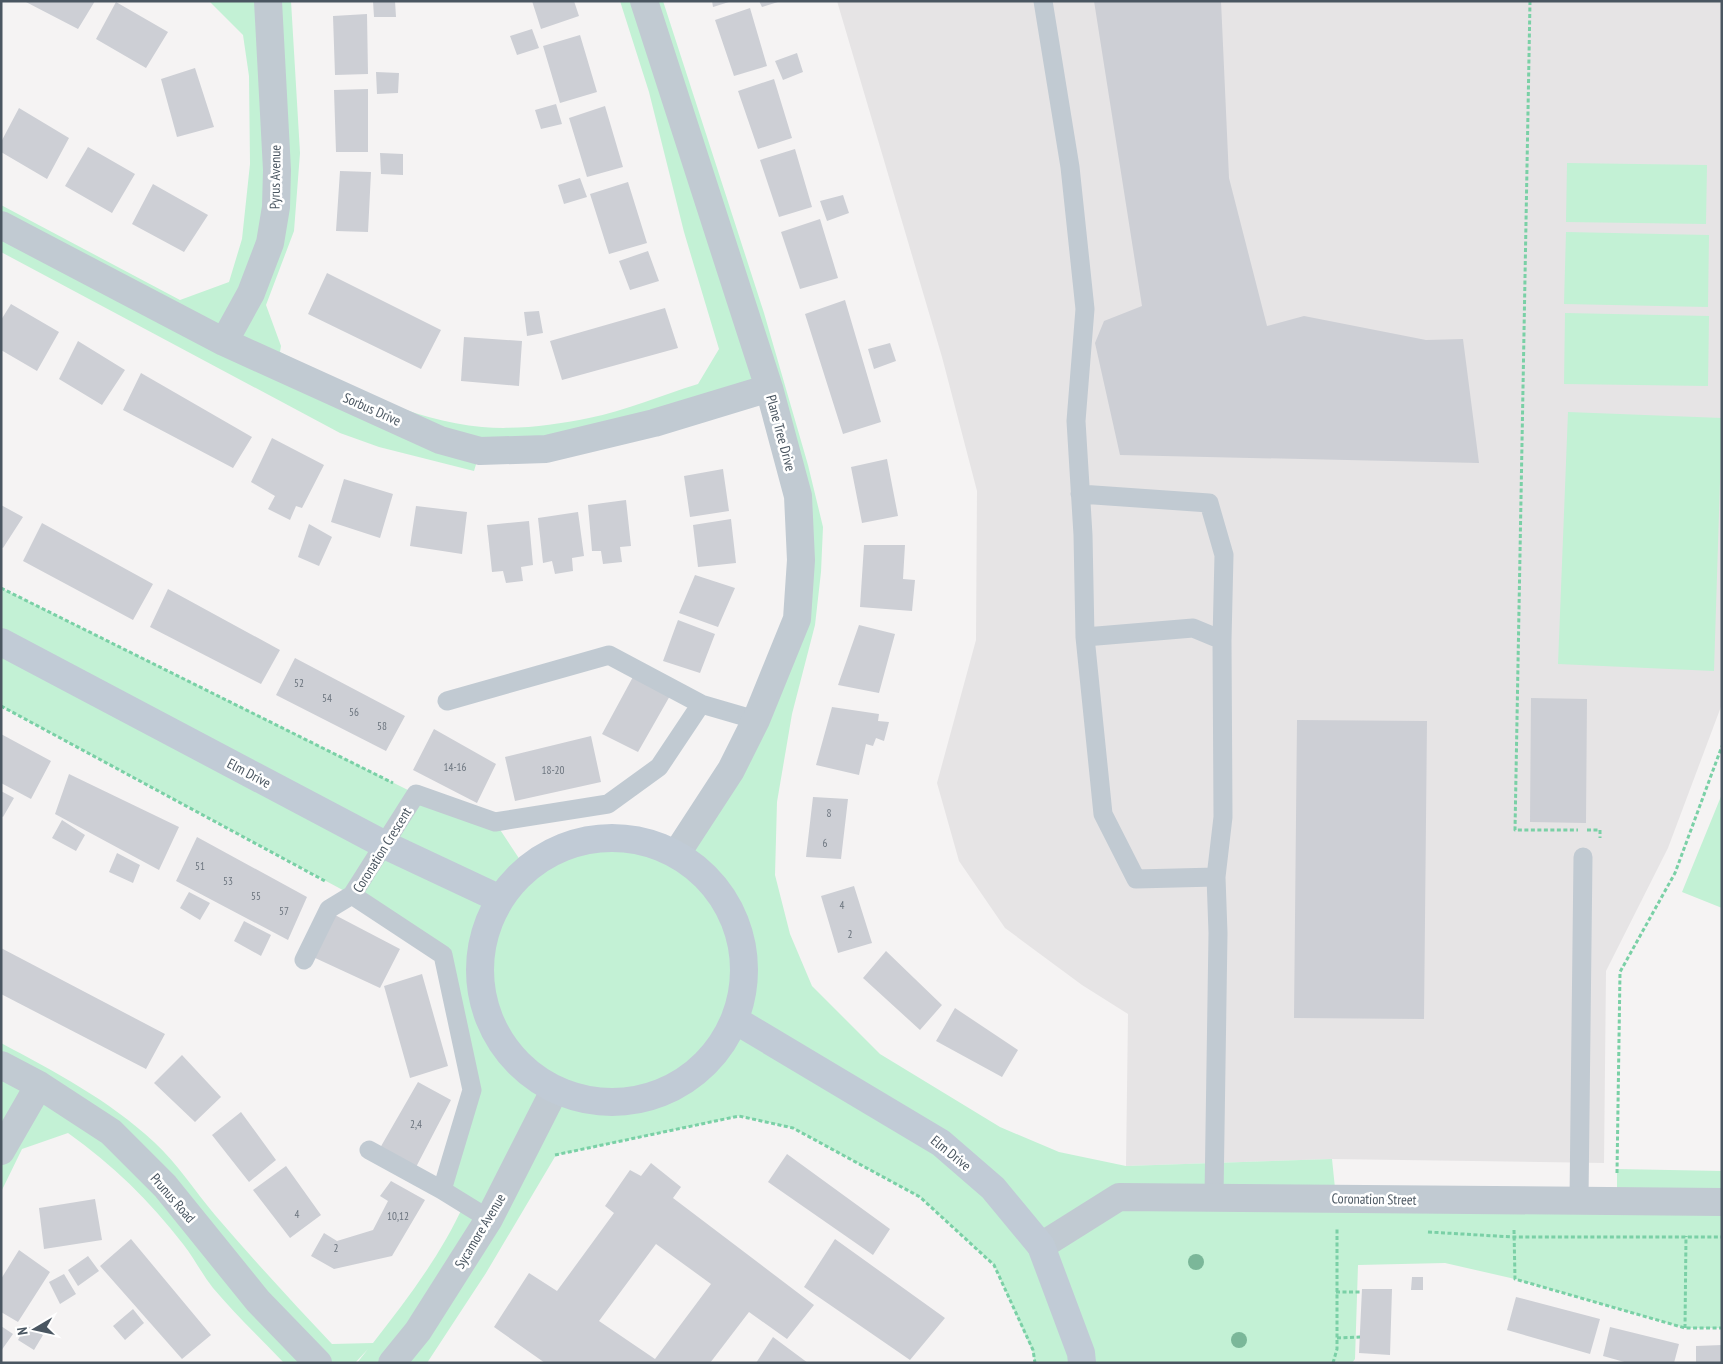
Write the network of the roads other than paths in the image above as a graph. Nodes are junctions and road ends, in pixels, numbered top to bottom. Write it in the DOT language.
graph roads {
  1 [pos="268,1"];
  2 [pos="644,1"];
  3 [pos="1043,1"];
  4 [pos="1,225"];
  5 [pos="224,342"];
  6 [pos="769,388"];
  7 [pos="1080,494"];
  8 [pos="1085,637"];
  9 [pos="1222,640"];
  10 [pos="1,642"];
  11 [pos="447,702"];
  12 [pos="701,704"];
  13 [pos="756,720"];
  14 [pos="385,845"];
  15 [pos="677,854"];
  16 [pos="1583,856"];
  17 [pos="1216,877"];
  18 [pos="352,895"];
  19 [pos="500,899"];
  20 [pos="304,960"];
  21 [pos="735,1020"];
  22 [pos="1,1065"];
  23 [pos="39,1084"];
  24 [pos="554,1091"];
  25 [pos="369,1150"];
  26 [pos="1,1151"];
  27 [pos="442,1190"];
  28 [pos="1214,1197"];
  29 [pos="1579,1200"];
  30 [pos="1722,1202"];
  31 [pos="490,1220"];
  32 [pos="1041,1246"];
  33 [pos="318,1363"];
  34 [pos="392,1363"];
  35 [pos="1082,1363"];
  1 -- 5 [label="street, Pyrus Avenue"];
  2 -- 6 [label="street, Plane Tree Drive"];
  3 -- 7 [label="lane"];
  4 -- 5 [label="street, Sorbus Drive"];
  5 -- 6 [label="street, Sorbus Drive"];
  6 -- 13 [label="street, Plane Tree Drive"];
  7 -- 8 [label="lane"];
  7 -- 9 [label="lane"];
  8 -- 9 [label="lane"];
  8 -- 17 [label="lane"];
  9 -- 17 [label="lane"];
  10 -- 14 [label="street, Elm Drive"];
  11 -- 12 [label="lane"];
  12 -- 13 [label="lane"];
  12 -- 14 [label="lane, Coronation Crescent"];
  13 -- 15 [label="street, Plane Tree Drive"];
  14 -- 18 [label="lane, Coronation Crescent"];
  14 -- 19 [label="street, Elm Drive"];
  15 -- 19 [label="street"];
  15 -- 21 [label="street"];
  16 -- 29 [label="lane"];
  17 -- 28 [label="lane"];
  18 -- 20 [label="lane"];
  18 -- 27 [label="lane, Coronation Crescent"];
  19 -- 24 [label="street"];
  21 -- 24 [label="street"];
  21 -- 32 [label="street, Elm Drive"];
  22 -- 23 [label="street, Prunus Road"];
  23 -- 26 [label="street"];
  23 -- 33 [label="street, Prunus Road"];
  24 -- 31 [label="street, Sycamore Avenue"];
  25 -- 27 [label="lane"];
  27 -- 31 [label="lane"];
  28 -- 29 [label="street, Coronation Street"];
  28 -- 32 [label="street, Coronation Street"];
  29 -- 30 [label="street, Coronation Street"];
  31 -- 34 [label="street, Sycamore Avenue"];
  32 -- 35 [label="street, Elm Drive"];
}
